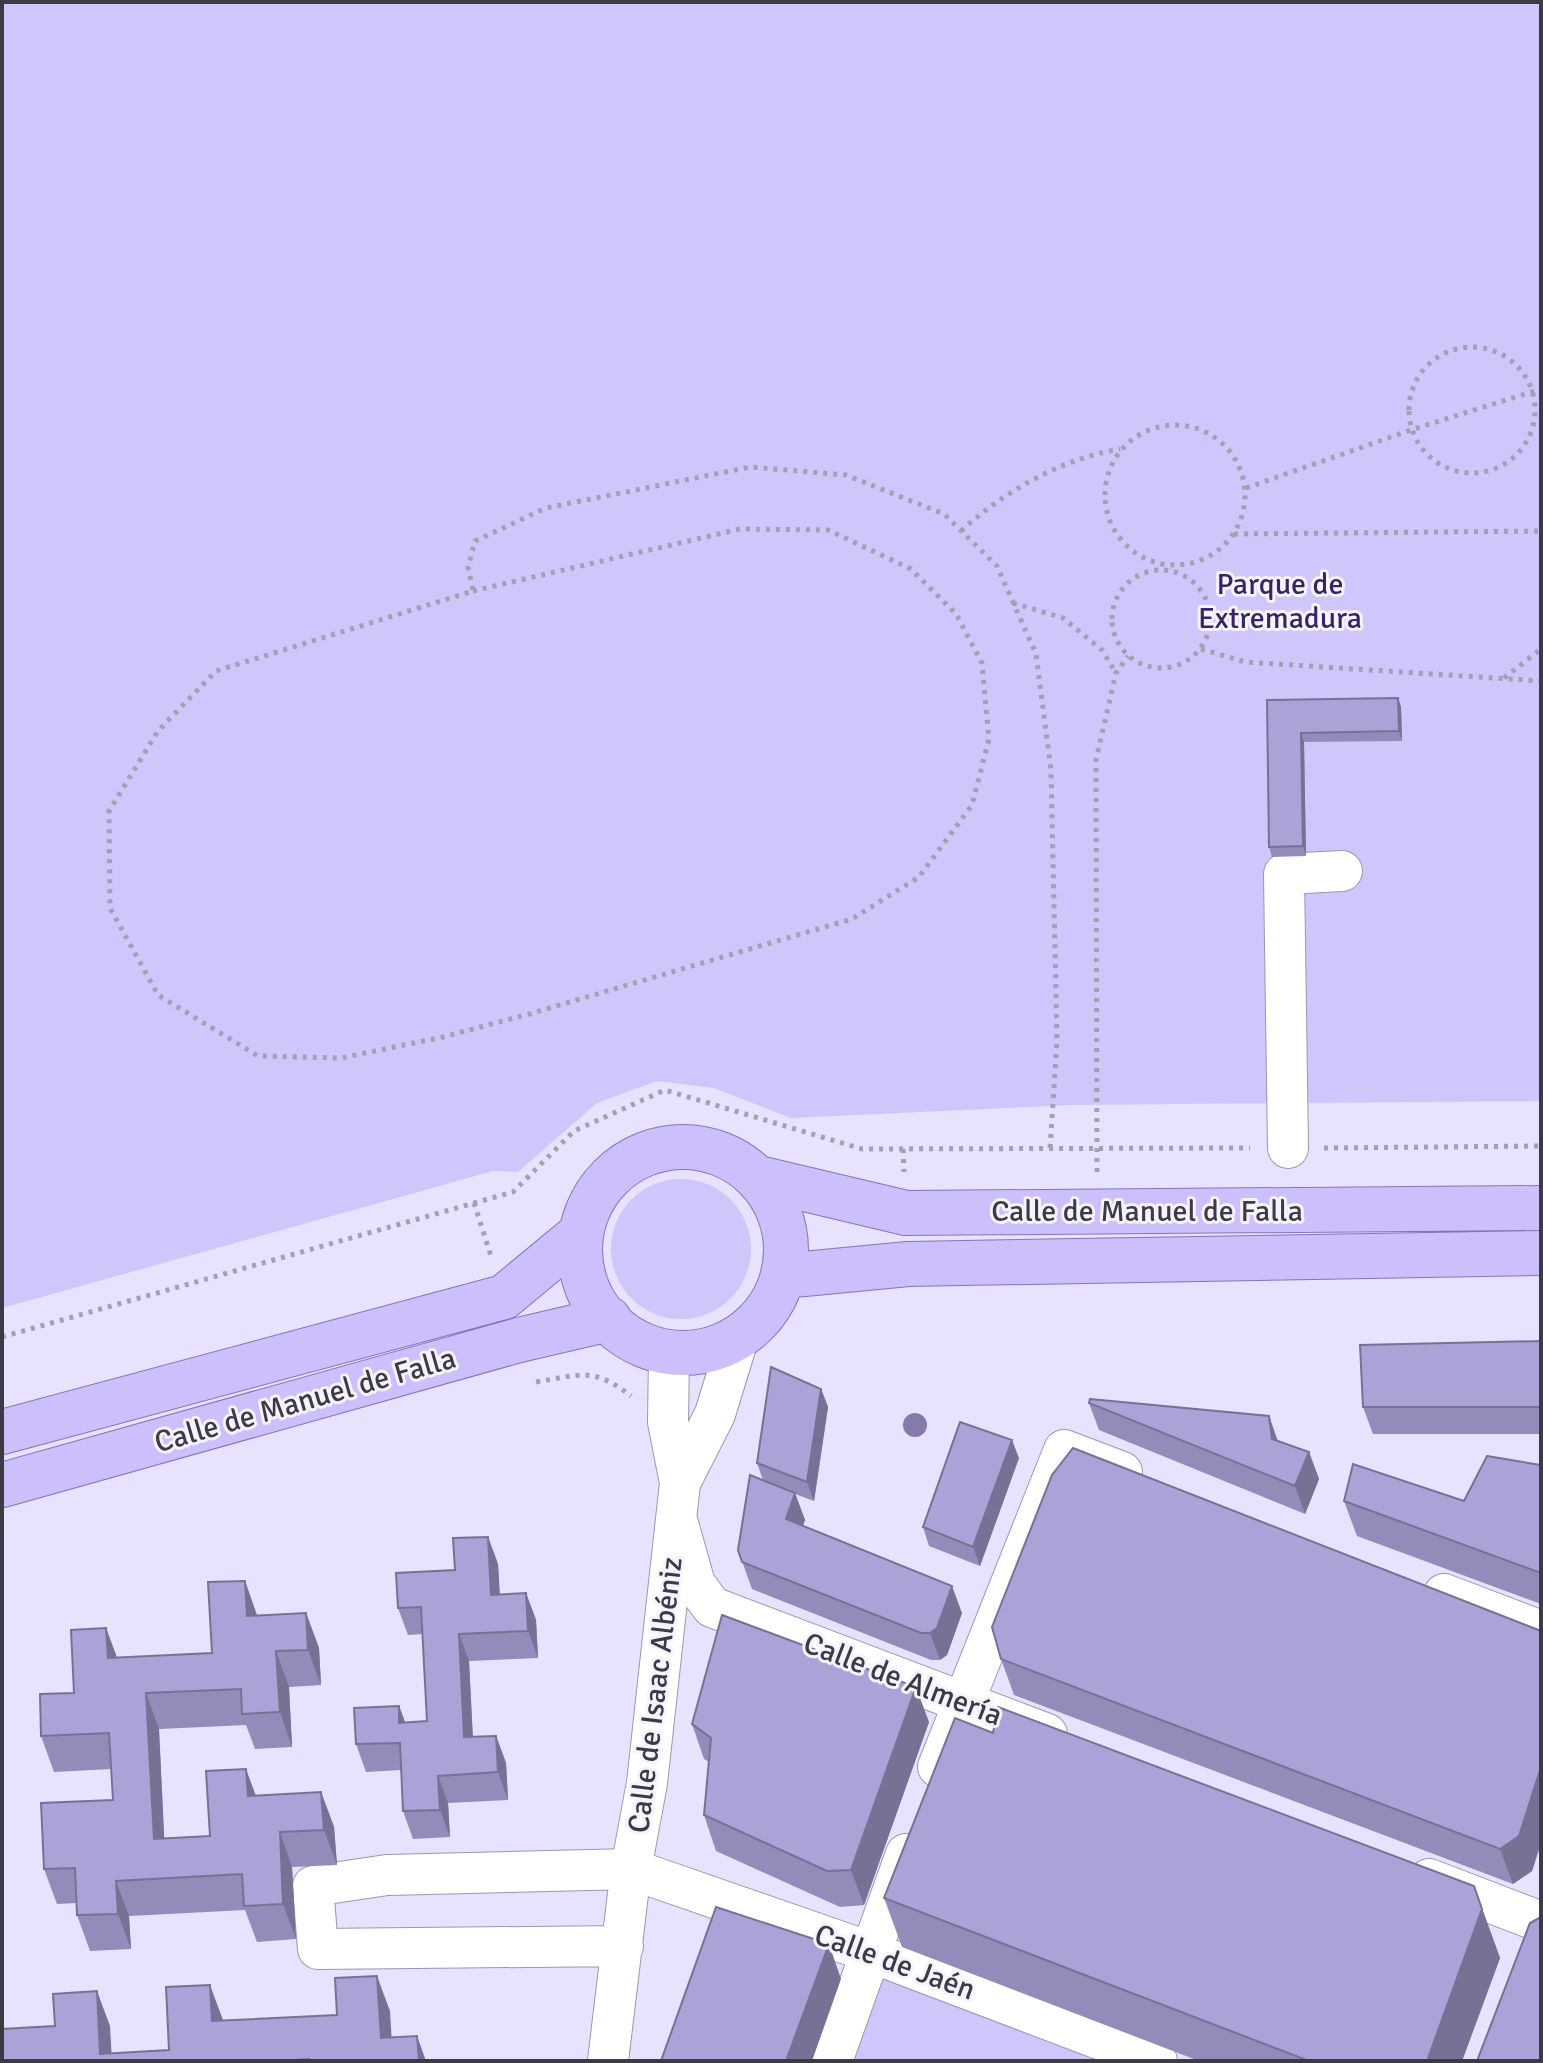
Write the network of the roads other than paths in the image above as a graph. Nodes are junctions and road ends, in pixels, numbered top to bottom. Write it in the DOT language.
graph roads {
  1 [pos="1342,871"];
  2 [pos="1288,1148"];
  3 [pos="758,1178"];
  4 [pos="1541,1208"];
  5 [pos="579,1235"];
  6 [pos="1541,1253"];
  7 [pos="783,1276"];
  8 [pos="609,1319"];
  9 [pos="738,1339"];
  10 [pos="669,1355"];
  11 [pos="2,1432"];
  12 [pos="1153,1484"];
  13 [pos="2,1485"];
  14 [pos="679,1502"];
  15 [pos="1407,1580"];
  16 [pos="1541,1631"];
  17 [pos="962,1702"];
  18 [pos="1080,1747"];
  19 [pos="1389,1864"];
  20 [pos="631,1869"];
  21 [pos="1536,1924"];
  22 [pos="623,1946"];
  23 [pos="870,1952"];
  24 [pos="608,2061"];
  25 [pos="832,2061"];
  26 [pos="1157,2061"];
  1 -- 2 [label="street"];
  3 -- 4 [label="main road, Calle de Manuel de Falla"];
  3 -- 5 [label="main road"];
  3 -- 7 [label="main road"];
  5 -- 8 [label="main road"];
  5 -- 11 [label="main road, Calle de Manuel de Falla"];
  6 -- 7 [label="main road, Calle de Manuel de Falla"];
  7 -- 9 [label="main road"];
  8 -- 10 [label="main road"];
  8 -- 13 [label="main road, Calle de Manuel de Falla"];
  9 -- 10 [label="main road"];
  9 -- 14 [label="street, Calle de Isaac Albéniz"];
  10 -- 14 [label="street"];
  12 -- 17 [label="street"];
  14 -- 17 [label="street, Calle de Almería"];
  14 -- 20 [label="street, Calle de Isaac Albéniz"];
  15 -- 16 [label="street"];
  17 -- 18 [label="street, Calle de Almería"];
  17 -- 23 [label="street"];
  19 -- 21 [label="street"];
  20 -- 22 [label="street, Calle de Isaac Albéniz"];
  20 -- 22 [label="street"];
  20 -- 23 [label="street, Calle de Jaén"];
  22 -- 24 [label="street, Calle de Isaac Albéniz"];
  23 -- 25 [label="street"];
  23 -- 26 [label="street, Calle de Jaén"];
}
